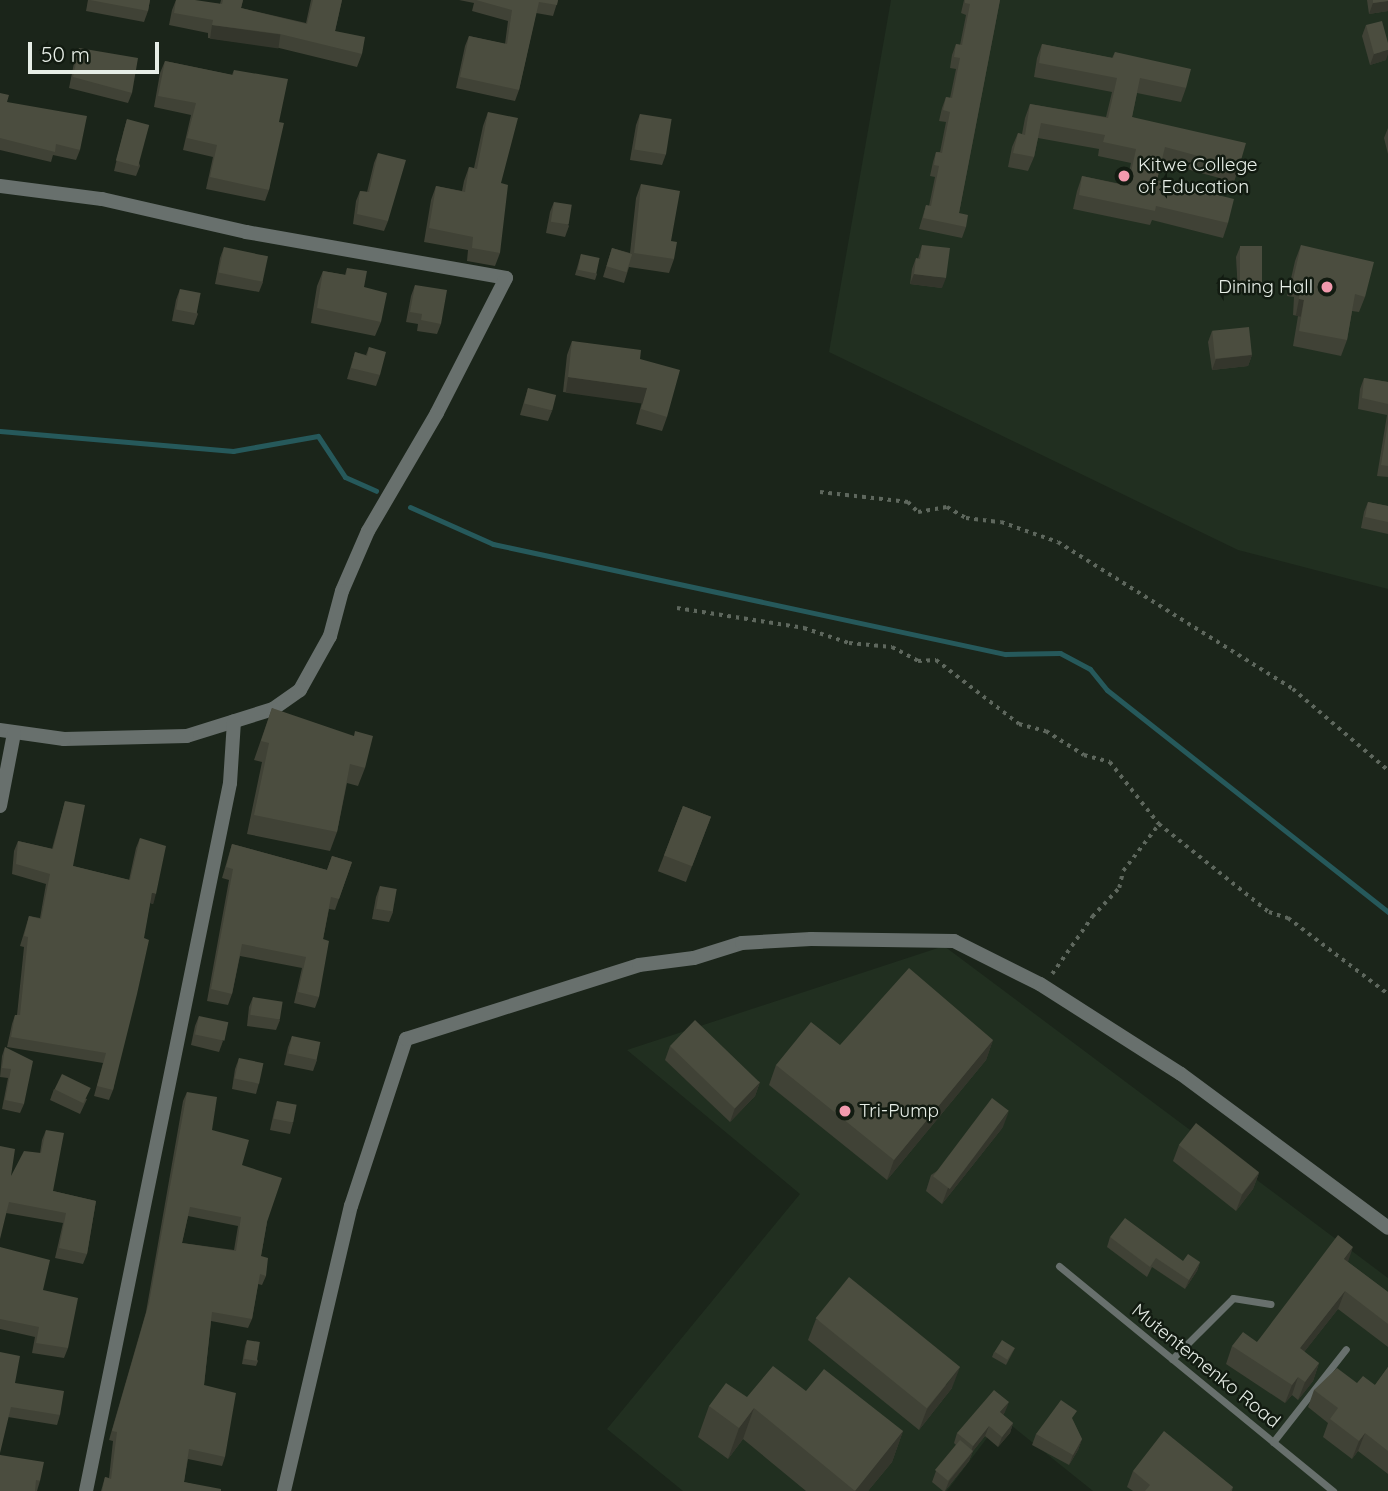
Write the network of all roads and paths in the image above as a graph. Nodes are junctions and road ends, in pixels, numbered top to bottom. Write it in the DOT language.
graph roads {
  1 [pos="0,186"];
  2 [pos="820,492"];
  3 [pos="677,608"];
  4 [pos="234,721"];
  5 [pos="7,732"];
  6 [pos="1388,770"];
  7 [pos="0,806"];
  8 [pos="1159,824"];
  9 [pos="1040,984"];
  10 [pos="1388,994"];
  11 [pos="1388,1228"];
  12 [pos="1059,1266"];
  13 [pos="1271,1304"];
  14 [pos="1346,1349"];
  15 [pos="1172,1359"];
  16 [pos="1273,1442"];
  17 [pos="86,1491"];
  18 [pos="284,1491"];
  19 [pos="1333,1491"];
  1 -- 4 [label="street"];
  2 -- 6 [label="path"];
  3 -- 8 [label="path"];
  4 -- 5 [label="street"];
  4 -- 17 [label="street"];
  5 -- 7 [label="street"];
  8 -- 9 [label="path"];
  8 -- 10 [label="path"];
  9 -- 11 [label="street"];
  9 -- 18 [label="street"];
  12 -- 15 [label="lane, Mutentemenko Road"];
  13 -- 15 [label="lane"];
  14 -- 16 [label="lane"];
  15 -- 16 [label="lane, Mutentemenko Road"];
  16 -- 19 [label="lane, Mutentemenko Road"];
}
